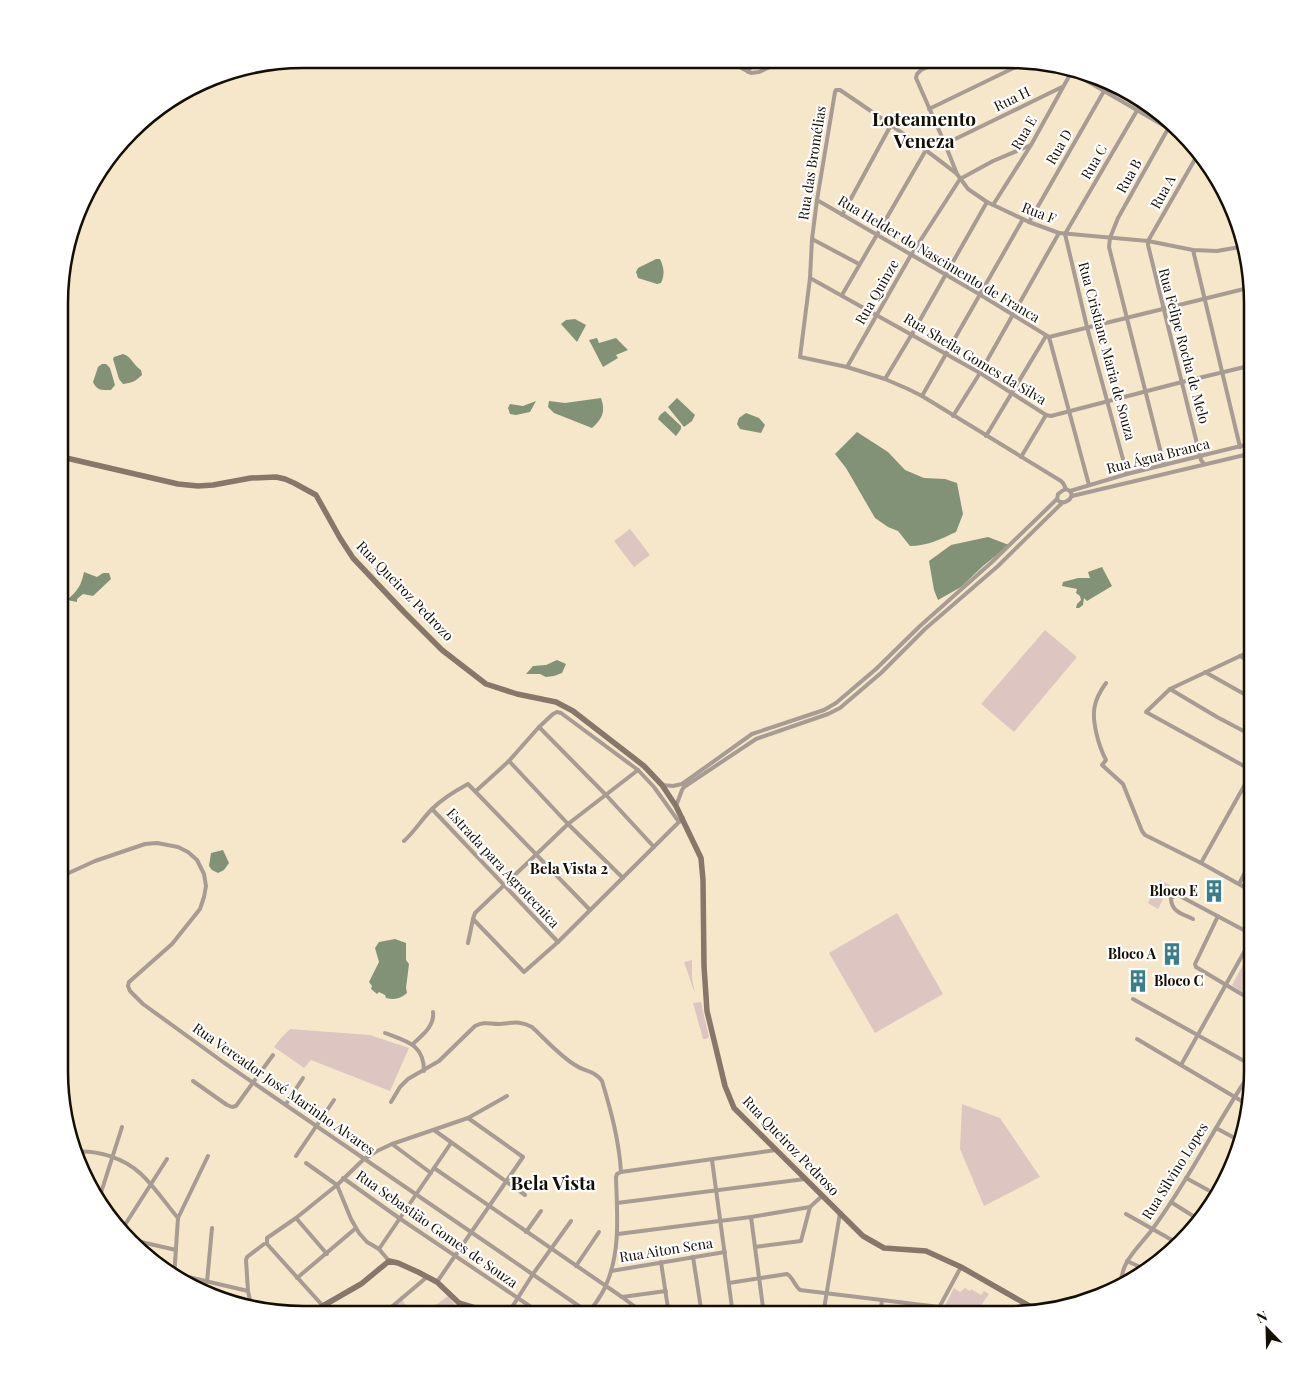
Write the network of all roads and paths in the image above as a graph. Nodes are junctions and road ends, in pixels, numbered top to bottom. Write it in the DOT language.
graph roads {
  1 [pos="741,68"];
  2 [pos="750,68"];
  3 [pos="768,68"];
  4 [pos="925,68"];
  5 [pos="1014,68"];
  6 [pos="748,72"];
  7 [pos="1068,75"];
  8 [pos="1086,80"];
  9 [pos="1062,87"];
  10 [pos="1106,88"];
  11 [pos="1104,91"];
  12 [pos="1139,106"];
  13 [pos="929,109"];
  14 [pos="1137,110"];
  15 [pos="891,125"];
  16 [pos="1162,125"];
  17 [pos="1169,130"];
  18 [pos="946,144"];
  19 [pos="1031,145"];
  20 [pos="926,150"];
  21 [pos="1195,159"];
  22 [pos="956,174"];
  23 [pos="960,179"];
  24 [pos="817,200"];
  25 [pos="986,202"];
  26 [pos="993,205"];
  27 [pos="842,215"];
  28 [pos="1023,219"];
  29 [pos="1029,222"];
  30 [pos="1059,233"];
  31 [pos="1065,234"];
  32 [pos="877,235"];
  33 [pos="1110,238"];
  34 [pos="812,239"];
  35 [pos="1148,241"];
  36 [pos="1237,247"];
  37 [pos="1193,250"];
  38 [pos="911,255"];
  39 [pos="859,264"];
  40 [pos="945,275"];
  41 [pos="810,278"];
  42 [pos="1244,289"];
  43 [pos="979,294"];
  44 [pos="842,295"];
  45 [pos="1204,299"];
  46 [pos="1163,309"];
  47 [pos="1012,314"];
  48 [pos="876,315"];
  49 [pos="1127,318"];
  50 [pos="1087,327"];
  51 [pos="912,334"];
  52 [pos="1048,337"];
  53 [pos="946,354"];
  54 [pos="847,366"];
  55 [pos="1244,367"];
  56 [pos="1222,372"];
  57 [pos="980,373"];
  58 [pos="885,379"];
  59 [pos="1182,382"];
  60 [pos="1145,391"];
  61 [pos="1011,392"];
  62 [pos="922,396"];
  63 [pos="1108,401"];
  64 [pos="1070,412"];
  65 [pos="1046,415"];
  66 [pos="953,416"];
  67 [pos="986,436"];
  68 [pos="1244,446"];
  69 [pos="1240,447"];
  70 [pos="1244,455"];
  71 [pos="1201,456"];
  72 [pos="1021,457"];
  73 [pos="68,458"];
  74 [pos="1204,464"];
  75 [pos="1164,465"];
  76 [pos="1127,474"];
  77 [pos="1089,485"];
  78 [pos="1068,490"];
  79 [pos="1072,496"];
  80 [pos="1057,498"];
  81 [pos="1062,502"];
  82 [pos="1244,654"];
  83 [pos="1240,656"];
  84 [pos="1244,658"];
  85 [pos="1205,672"];
  86 [pos="1106,683"];
  87 [pos="1170,689"];
  88 [pos="1244,694"];
  89 [pos="539,726"];
  90 [pos="1244,731"];
  91 [pos="509,761"];
  92 [pos="1244,765"];
  93 [pos="644,766"];
  94 [pos="638,770"];
  95 [pos="662,785"];
  96 [pos="1244,786"];
  97 [pos="476,791"];
  98 [pos="606,795"];
  99 [pos="676,806"];
  100 [pos="432,809"];
  101 [pos="681,820"];
  102 [pos="568,824"];
  103 [pos="404,841"];
  104 [pos="654,847"];
  105 [pos="535,854"];
  106 [pos="1201,863"];
  107 [pos="68,873"];
  108 [pos="1244,873"];
  109 [pos="623,878"];
  110 [pos="1238,884"];
  111 [pos="503,886"];
  112 [pos="1244,887"];
  113 [pos="590,910"];
  114 [pos="1218,916"];
  115 [pos="473,919"];
  116 [pos="1193,919"];
  117 [pos="1244,931"];
  118 [pos="468,942"];
  119 [pos="558,942"];
  120 [pos="1244,952"];
  121 [pos="1225,986"];
  122 [pos="1244,996"];
  123 [pos="1133,999"];
  124 [pos="434,1012"];
  125 [pos="385,1033"];
  126 [pos="1198,1034"];
  127 [pos="1137,1039"];
  128 [pos="413,1044"];
  129 [pos="273,1055"];
  130 [pos="1244,1062"];
  131 [pos="1181,1066"];
  132 [pos="424,1070"];
  133 [pos="303,1078"];
  134 [pos="193,1081"];
  135 [pos="1244,1081"];
  136 [pos="254,1082"];
  137 [pos="507,1096"];
  138 [pos="1234,1096"];
  139 [pos="334,1100"];
  140 [pos="1242,1101"];
  141 [pos="391,1102"];
  142 [pos="286,1104"];
  143 [pos="468,1118"];
  144 [pos="317,1125"];
  145 [pos="122,1127"];
  146 [pos="1216,1128"];
  147 [pos="434,1130"];
  148 [pos="1234,1138"];
  149 [pos="452,1143"];
  150 [pos="392,1144"];
  151 [pos="776,1150"];
  152 [pos="82,1152"];
  153 [pos="208,1156"];
  154 [pos="296,1156"];
  155 [pos="112,1157"];
  156 [pos="167,1158"];
  157 [pos="364,1159"];
  158 [pos="712,1160"];
  159 [pos="306,1163"];
  160 [pos="434,1168"];
  161 [pos="622,1172"];
  162 [pos="431,1173"];
  163 [pos="343,1178"];
  164 [pos="805,1178"];
  165 [pos="1186,1178"];
  166 [pos="506,1182"];
  167 [pos="150,1184"];
  168 [pos="337,1185"];
  169 [pos="716,1190"];
  170 [pos="1208,1190"];
  171 [pos="101,1192"];
  172 [pos="416,1194"];
  173 [pos="525,1195"];
  174 [pos="822,1196"];
  175 [pos="1170,1202"];
  176 [pos="616,1204"];
  177 [pos="490,1207"];
  178 [pos="810,1207"];
  179 [pos="541,1211"];
  180 [pos="840,1213"];
  181 [pos="1126,1214"];
  182 [pos="751,1216"];
  183 [pos="1194,1217"];
  184 [pos="178,1218"];
  185 [pos="296,1218"];
  186 [pos="399,1218"];
  187 [pos="571,1221"];
  188 [pos="720,1221"];
  189 [pos="125,1225"];
  190 [pos="212,1228"];
  191 [pos="356,1228"];
  192 [pos="1152,1230"];
  193 [pos="472,1232"];
  194 [pos="526,1232"];
  195 [pos="599,1232"];
  196 [pos="618,1234"];
  197 [pos="1173,1241"];
  198 [pos="141,1242"];
  199 [pos="264,1244"];
  200 [pos="755,1247"];
  201 [pos="379,1249"];
  202 [pos="551,1249"];
  203 [pos="176,1250"];
  204 [pos="725,1252"];
  205 [pos="327,1254"];
  206 [pos="456,1256"];
  207 [pos="693,1257"];
  208 [pos="389,1261"];
  209 [pos="1128,1261"];
  210 [pos="661,1262"];
  211 [pos="576,1266"];
  212 [pos="961,1267"];
  213 [pos="1140,1267"];
  214 [pos="175,1269"];
  215 [pos="611,1271"];
  216 [pos="533,1274"];
  217 [pos="427,1277"];
  218 [pos="297,1278"];
  219 [pos="1121,1278"];
  220 [pos="759,1279"];
  221 [pos="194,1280"];
  222 [pos="207,1282"];
  223 [pos="437,1282"];
  224 [pos="729,1283"];
  225 [pos="606,1287"];
  226 [pos="248,1291"];
  227 [pos="666,1291"];
  228 [pos="826,1292"];
  229 [pos="622,1297"];
  230 [pos="517,1298"];
  231 [pos="250,1300"];
  232 [pos="882,1300"];
  233 [pos="459,1303"];
  234 [pos="1028,1305"];
  235 [pos="323,1306"];
  236 [pos="393,1306"];
  237 [pos="469,1306"];
  238 [pos="512,1306"];
  239 [pos="529,1306"];
  240 [pos="578,1306"];
  241 [pos="594,1306"];
  242 [pos="634,1306"];
  243 [pos="668,1306"];
  244 [pos="701,1306"];
  245 [pos="732,1306"];
  246 [pos="763,1306"];
  247 [pos="824,1306"];
  248 [pos="881,1306"];
  249 [pos="931,1306"];
  250 [pos="940,1306"];
  1 -- 6 [label="street"];
  2 -- 6 [label="street"];
  3 -- 6 [label="street"];
  4 -- 13 [label="street, Rua F"];
  5 -- 13 [label="street"];
  7 -- 9 [label="street, Rua E"];
  8 -- 11 [label="street"];
  9 -- 18 [label="street, Rua H"];
  9 -- 19 [label="street, Rua E"];
  10 -- 11 [label="street, Rua D"];
  11 -- 14 [label="street"];
  11 -- 29 [label="street, Rua D"];
  12 -- 14 [label="street, Rua C"];
  13 -- 18 [label="street, Rua F"];
  14 -- 16 [label="street"];
  14 -- 31 [label="street, Rua C"];
  15 -- 20 [label="street, Rua das Bromélias"];
  15 -- 24 [label="street, Rua das Bromélias"];
  15 -- 27 [label="street"];
  17 -- 33 [label="street, Rua B"];
  18 -- 22 [label="street, Rua F"];
  19 -- 23 [label="street"];
  19 -- 26 [label="street, Rua E"];
  20 -- 22 [label="street, Rua das Bromélias"];
  20 -- 32 [label="street"];
  21 -- 35 [label="street, Rua A"];
  22 -- 23 [label="street, Rua F"];
  23 -- 25 [label="street, Rua F"];
  23 -- 38 [label="street, Rua Quinze"];
  24 -- 27 [label="street, Rua Helder do Nascimento de Franca"];
  24 -- 34 [label="street, Rua das Bromélias"];
  25 -- 26 [label="street, Rua F"];
  25 -- 40 [label="street"];
  26 -- 28 [label="street, Rua F"];
  27 -- 32 [label="street, Rua Helder do Nascimento de Franca"];
  28 -- 29 [label="street, Rua F"];
  28 -- 43 [label="street"];
  29 -- 30 [label="street, Rua F"];
  30 -- 31 [label="street, Rua F"];
  30 -- 47 [label="street"];
  31 -- 33 [label="street, Rua F"];
  31 -- 50 [label="street, Rua Cristiane Maria de Souza"];
  32 -- 38 [label="street, Rua Helder do Nascimento de Franca"];
  32 -- 39 [label="street"];
  33 -- 35 [label="street, Rua F"];
  33 -- 49 [label="street"];
  34 -- 39 [label="street"];
  34 -- 41 [label="street, Rua das Bromélias"];
  35 -- 37 [label="street, Rua F"];
  35 -- 46 [label="street, Rua Felipe Rocha de Melo"];
  36 -- 37 [label="street, Rua F"];
  37 -- 45 [label="street"];
  38 -- 40 [label="street, Rua Helder do Nascimento de Franca"];
  38 -- 48 [label="street, Rua Quinze"];
  39 -- 44 [label="street"];
  40 -- 43 [label="street, Rua Helder do Nascimento de Franca"];
  40 -- 51 [label="street"];
  41 -- 44 [label="street, Rua Sheila Gomes da Silva"];
  41 -- 54 [label="street, Rua das Bromélias"];
  42 -- 45 [label="street"];
  43 -- 47 [label="street, Rua Helder do Nascimento de Franca"];
  43 -- 53 [label="street"];
  44 -- 48 [label="street, Rua Sheila Gomes da Silva"];
  45 -- 46 [label="street"];
  45 -- 56 [label="street"];
  46 -- 49 [label="street"];
  46 -- 59 [label="street, Rua Felipe Rocha de Melo"];
  47 -- 52 [label="street, Rua Helder do Nascimento de Franca"];
  47 -- 57 [label="street"];
  48 -- 51 [label="street, Rua Sheila Gomes da Silva"];
  48 -- 54 [label="street, Rua Quinze"];
  49 -- 50 [label="street"];
  49 -- 60 [label="street"];
  50 -- 52 [label="street"];
  50 -- 63 [label="street, Rua Cristiane Maria de Souza"];
  51 -- 53 [label="street, Rua Sheila Gomes da Silva"];
  51 -- 58 [label="street"];
  52 -- 61 [label="street"];
  52 -- 64 [label="street"];
  53 -- 57 [label="street, Rua Sheila Gomes da Silva"];
  53 -- 62 [label="street"];
  54 -- 58 [label="street"];
  55 -- 56 [label="street, Rua Sheila Gomes da Silva"];
  56 -- 59 [label="street, Rua Sheila Gomes da Silva"];
  56 -- 69 [label="street"];
  57 -- 61 [label="street, Rua Sheila Gomes da Silva"];
  57 -- 66 [label="street"];
  58 -- 62 [label="street"];
  59 -- 60 [label="street, Rua Sheila Gomes da Silva"];
  59 -- 71 [label="street, Rua Felipe Rocha de Melo"];
  60 -- 63 [label="street, Rua Sheila Gomes da Silva"];
  60 -- 75 [label="street"];
  61 -- 65 [label="street, Rua Sheila Gomes da Silva"];
  61 -- 67 [label="street"];
  62 -- 66 [label="street"];
  63 -- 64 [label="street, Rua Sheila Gomes da Silva"];
  63 -- 76 [label="street, Rua Cristiane Maria de Souza"];
  64 -- 65 [label="street, Rua Sheila Gomes da Silva"];
  64 -- 77 [label="street"];
  65 -- 72 [label="street"];
  66 -- 67 [label="street"];
  67 -- 72 [label="street"];
  68 -- 69 [label="street, Rua Água Branca"];
  69 -- 71 [label="street, Rua Água Branca"];
  70 -- 74 [label="street"];
  71 -- 74 [label="street, Rua Felipe Rocha de Melo"];
  71 -- 75 [label="street, Rua Água Branca"];
  72 -- 78 [label="street"];
  73 -- 93 [label="street, Rua Queiroz Pedrozo"];
  74 -- 79 [label="street"];
  75 -- 76 [label="street, Rua Água Branca"];
  76 -- 77 [label="street, Rua Água Branca"];
  77 -- 78 [label="street, Rua Água Branca"];
  78 -- 79 [label="street"];
  78 -- 80 [label="street"];
  79 -- 81 [label="street"];
  80 -- 81 [label="street"];
  80 -- 95 [label="street"];
  81 -- 99 [label="street"];
  82 -- 83 [label="street"];
  83 -- 84 [label="street"];
  83 -- 85 [label="street"];
  85 -- 87 [label="street"];
  85 -- 88 [label="street"];
  86 -- 106 [label="street"];
  87 -- 90 [label="street"];
  87 -- 92 [label="street"];
  89 -- 91 [label="street"];
  89 -- 94 [label="street"];
  89 -- 98 [label="street"];
  91 -- 97 [label="street"];
  91 -- 102 [label="street"];
  93 -- 95 [label="street, Rua Queiroz Pedroso"];
  94 -- 98 [label="street"];
  94 -- 101 [label="street"];
  95 -- 99 [label="street, Rua Queiroz Pedroso"];
  96 -- 106 [label="street"];
  97 -- 100 [label="street"];
  97 -- 105 [label="street"];
  98 -- 102 [label="street"];
  98 -- 104 [label="street"];
  99 -- 101 [label="street, Rua Queiroz Pedroso"];
  100 -- 103 [label="street"];
  100 -- 111 [label="street, Estrada para Agrotecnica"];
  101 -- 104 [label="street"];
  101 -- 151 [label="street, Rua Queiroz Pedroso"];
  102 -- 105 [label="street"];
  102 -- 109 [label="street"];
  104 -- 109 [label="street"];
  105 -- 111 [label="street"];
  105 -- 113 [label="street"];
  106 -- 110 [label="street"];
  107 -- 136 [label="street, Rua Vereador José Marinho Alvares"];
  108 -- 110 [label="street"];
  109 -- 113 [label="street"];
  110 -- 112 [label="street"];
  111 -- 115 [label="street"];
  111 -- 119 [label="street, Estrada para Agrotecnica"];
  113 -- 119 [label="street"];
  114 -- 116 [label="street"];
  114 -- 117 [label="street"];
  114 -- 121 [label="street"];
  115 -- 118 [label="street"];
  115 -- 119 [label="street"];
  120 -- 121 [label="street"];
  121 -- 122 [label="street"];
  121 -- 126 [label="street"];
  123 -- 126 [label="street"];
  124 -- 128 [label="street"];
  125 -- 128 [label="street"];
  126 -- 130 [label="street"];
  126 -- 131 [label="street"];
  127 -- 131 [label="street"];
  128 -- 132 [label="street"];
  129 -- 136 [label="street"];
  131 -- 138 [label="street"];
  132 -- 141 [label="street"];
  132 -- 161 [label="street"];
  133 -- 142 [label="street"];
  134 -- 136 [label="street"];
  135 -- 138 [label="street, Rua Silvino Lopes"];
  136 -- 142 [label="street, Rua Vereador José Marinho Alvares"];
  137 -- 143 [label="street"];
  138 -- 140 [label="street"];
  138 -- 146 [label="street, Rua Silvino Lopes"];
  139 -- 144 [label="street"];
  142 -- 144 [label="street, Rua Vereador José Marinho Alvares"];
  143 -- 147 [label="street"];
  143 -- 166 [label="street"];
  144 -- 154 [label="street"];
  144 -- 157 [label="street, Rua Vereador José Marinho Alvares"];
  145 -- 155 [label="street"];
  146 -- 148 [label="street"];
  146 -- 165 [label="street, Rua Silvino Lopes"];
  147 -- 149 [label="street"];
  147 -- 150 [label="street"];
  149 -- 160 [label="street"];
  149 -- 166 [label="street"];
  150 -- 157 [label="street"];
  150 -- 162 [label="street"];
  151 -- 158 [label="street"];
  151 -- 164 [label="street, Rua Queiroz Pedroso"];
  152 -- 155 [label="street"];
  153 -- 184 [label="street"];
  155 -- 167 [label="street"];
  155 -- 171 [label="street"];
  156 -- 167 [label="street"];
  157 -- 163 [label="street"];
  157 -- 172 [label="street, Rua Vereador José Marinho Alvares"];
  158 -- 161 [label="street"];
  158 -- 169 [label="street"];
  159 -- 168 [label="street"];
  160 -- 162 [label="street"];
  160 -- 177 [label="street"];
  161 -- 176 [label="street"];
  162 -- 172 [label="street"];
  163 -- 168 [label="street"];
  163 -- 186 [label="street, Rua Sebastião Gomes de Souza"];
  164 -- 169 [label="street"];
  164 -- 174 [label="street, Rua Queiroz Pedroso"];
  165 -- 170 [label="street"];
  165 -- 175 [label="street, Rua Silvino Lopes"];
  166 -- 173 [label="street"];
  166 -- 177 [label="street"];
  167 -- 184 [label="street"];
  167 -- 189 [label="street"];
  168 -- 185 [label="street"];
  168 -- 191 [label="street"];
  169 -- 176 [label="street"];
  169 -- 188 [label="street"];
  172 -- 186 [label="street"];
  172 -- 193 [label="street, Rua Vereador José Marinho Alvares"];
  174 -- 178 [label="street"];
  174 -- 180 [label="street, Rua Queiroz Pedroso"];
  175 -- 183 [label="street"];
  175 -- 192 [label="street, Rua Silvino Lopes"];
  176 -- 196 [label="street"];
  177 -- 193 [label="street"];
  177 -- 194 [label="street"];
  178 -- 182 [label="street"];
  178 -- 200 [label="street"];
  179 -- 194 [label="street"];
  180 -- 212 [label="street, Rua Queiroz Pedroso"];
  180 -- 228 [label="street"];
  181 -- 192 [label="street"];
  182 -- 188 [label="street"];
  182 -- 200 [label="street"];
  184 -- 203 [label="street"];
  185 -- 205 [label="street"];
  185 -- 218 [label="street"];
  186 -- 201 [label="street"];
  186 -- 206 [label="street, Rua Sebastião Gomes de Souza"];
  187 -- 202 [label="street"];
  188 -- 196 [label="street"];
  188 -- 204 [label="street"];
  190 -- 222 [label="street"];
  191 -- 201 [label="street"];
  191 -- 205 [label="street"];
  192 -- 197 [label="street"];
  192 -- 209 [label="street, Rua Silvino Lopes"];
  193 -- 206 [label="street"];
  193 -- 216 [label="street, Rua Vereador José Marinho Alvares"];
  194 -- 202 [label="street"];
  195 -- 211 [label="street"];
  196 -- 215 [label="street"];
  198 -- 203 [label="street"];
  199 -- 226 [label="street"];
  200 -- 220 [label="street"];
  201 -- 208 [label="street"];
  202 -- 211 [label="street"];
  202 -- 216 [label="street"];
  203 -- 214 [label="street"];
  204 -- 207 [label="street, Rua Aiton Sena"];
  204 -- 224 [label="street"];
  205 -- 218 [label="street"];
  206 -- 223 [label="street"];
  206 -- 230 [label="street, Rua Sebastião Gomes de Souza"];
  207 -- 210 [label="street, Rua Aiton Sena"];
  207 -- 244 [label="street"];
  208 -- 217 [label="street"];
  208 -- 235 [label="street"];
  209 -- 213 [label="street"];
  209 -- 219 [label="street, Rua Silvino Lopes"];
  210 -- 215 [label="street, Rua Aiton Sena"];
  210 -- 227 [label="street"];
  211 -- 225 [label="street"];
  212 -- 234 [label="street, Rua Queiroz Pedroso"];
  212 -- 250 [label="street"];
  215 -- 225 [label="street"];
  216 -- 230 [label="street"];
  216 -- 240 [label="street, Rua Vereador José Marinho Alvares"];
  217 -- 223 [label="street"];
  217 -- 236 [label="street"];
  218 -- 235 [label="street"];
  220 -- 224 [label="street"];
  220 -- 228 [label="street"];
  220 -- 246 [label="street"];
  221 -- 222 [label="street"];
  222 -- 226 [label="street"];
  223 -- 233 [label="street"];
  224 -- 245 [label="street"];
  225 -- 229 [label="street"];
  225 -- 241 [label="street"];
  226 -- 231 [label="street"];
  227 -- 229 [label="street"];
  227 -- 243 [label="street"];
  228 -- 232 [label="street"];
  228 -- 247 [label="street"];
  229 -- 242 [label="street"];
  230 -- 238 [label="street"];
  230 -- 239 [label="street, Rua Sebastião Gomes de Souza"];
  232 -- 248 [label="street"];
  232 -- 249 [label="street"];
  233 -- 237 [label="street"];
}
